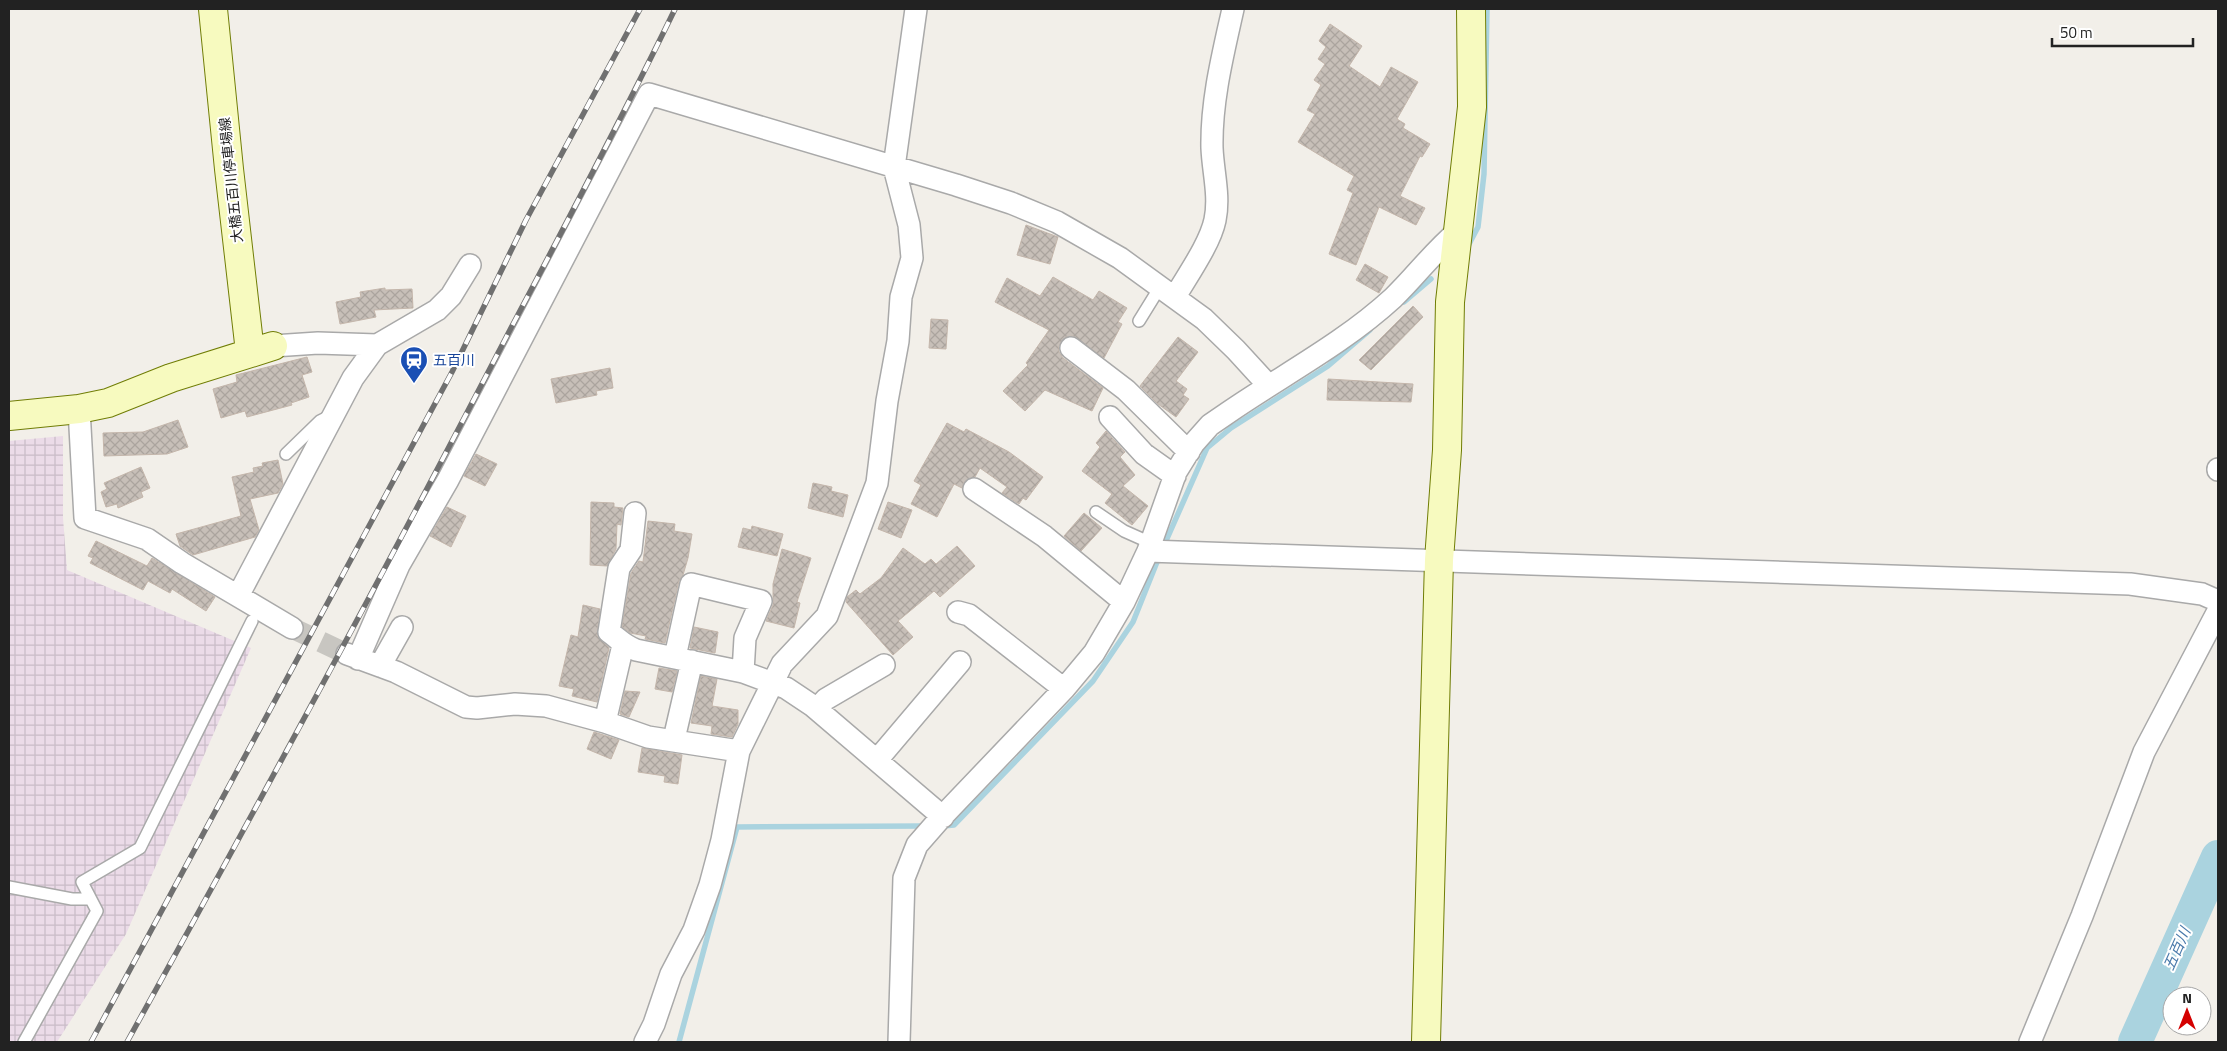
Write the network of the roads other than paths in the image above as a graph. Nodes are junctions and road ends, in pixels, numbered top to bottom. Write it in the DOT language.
graph roads {
  1 [pos="213,9"];
  2 [pos="916,9"];
  3 [pos="1233,9"];
  4 [pos="1471,9"];
  5 [pos="894,167"];
  6 [pos="1456,232"];
  7 [pos="470,265"];
  8 [pos="1168,292"];
  9 [pos="1139,321"];
  10 [pos="377,345"];
  11 [pos="1071,348"];
  12 [pos="261,349"];
  13 [pos="1268,385"];
  14 [pos="79,409"];
  15 [pos="334,414"];
  16 [pos="9,416"];
  17 [pos="1110,417"];
  18 [pos="1189,452"];
  19 [pos="286,454"];
  20 [pos="1175,476"];
  21 [pos="974,489"];
  22 [pos="1096,512"];
  23 [pos="635,514"];
  24 [pos="1149,547"];
  25 [pos="1439,560"];
  26 [pos="238,596"];
  27 [pos="2218,601"];
  28 [pos="1124,602"];
  29 [pos="2218,611"];
  30 [pos="958,612"];
  31 [pos="252,621"];
  32 [pos="402,627"];
  33 [pos="292,628"];
  34 [pos="623,645"];
  35 [pos="683,659"];
  36 [pos="960,662"];
  37 [pos="884,665"];
  38 [pos="380,666"];
  39 [pos="743,672"];
  40 [pos="774,682"];
  41 [pos="1064,689"];
  42 [pos="817,709"];
  43 [pos="605,722"];
  44 [pos="674,740"];
  45 [pos="739,751"];
  46 [pos="877,760"];
  47 [pos="940,819"];
  48 [pos="9,886"];
  49 [pos="90,898"];
  50 [pos="24,1042"];
  51 [pos="644,1042"];
  52 [pos="899,1042"];
  53 [pos="1426,1042"];
  54 [pos="2030,1042"];
  1 -- 12 [label="street, 大橋五百川停車場線"];
  2 -- 5 [label="street"];
  3 -- 8 [label="street"];
  4 -- 6 [label="street"];
  5 -- 8 [label="street"];
  5 -- 38 [label="street"];
  5 -- 40 [label="street"];
  6 -- 13 [label="street"];
  6 -- 25 [label="street"];
  7 -- 10 [label="street"];
  8 -- 9 [label="lane"];
  8 -- 13 [label="street"];
  10 -- 12 [label="street"];
  10 -- 15 [label="street"];
  11 -- 18 [label="street"];
  12 -- 14 [label="street"];
  13 -- 18 [label="street"];
  14 -- 16 [label="street"];
  14 -- 26 [label="street"];
  15 -- 19 [label="lane"];
  15 -- 26 [label="street"];
  17 -- 20 [label="street"];
  18 -- 20 [label="street"];
  20 -- 24 [label="street"];
  21 -- 28 [label="street"];
  22 -- 24 [label="lane"];
  23 -- 34 [label="street"];
  24 -- 25 [label="street"];
  24 -- 28 [label="street"];
  25 -- 27 [label="street"];
  25 -- 53 [label="street"];
  26 -- 33 [label="street"];
  28 -- 41 [label="street"];
  29 -- 54 [label="street"];
  30 -- 41 [label="street"];
  31 -- 49 [label="lane"];
  32 -- 38 [label="street"];
  34 -- 35 [label="street"];
  34 -- 43 [label="street"];
  35 -- 39 [label="street"];
  35 -- 39 [label="street"];
  35 -- 44 [label="street"];
  36 -- 46 [label="street"];
  37 -- 42 [label="street"];
  38 -- 43 [label="street"];
  39 -- 40 [label="street"];
  40 -- 42 [label="street"];
  40 -- 45 [label="street"];
  41 -- 47 [label="street"];
  42 -- 46 [label="street"];
  43 -- 44 [label="street"];
  44 -- 45 [label="street"];
  45 -- 51 [label="street"];
  46 -- 47 [label="street"];
  47 -- 52 [label="street"];
  48 -- 49 [label="lane"];
  49 -- 50 [label="lane"];
}
